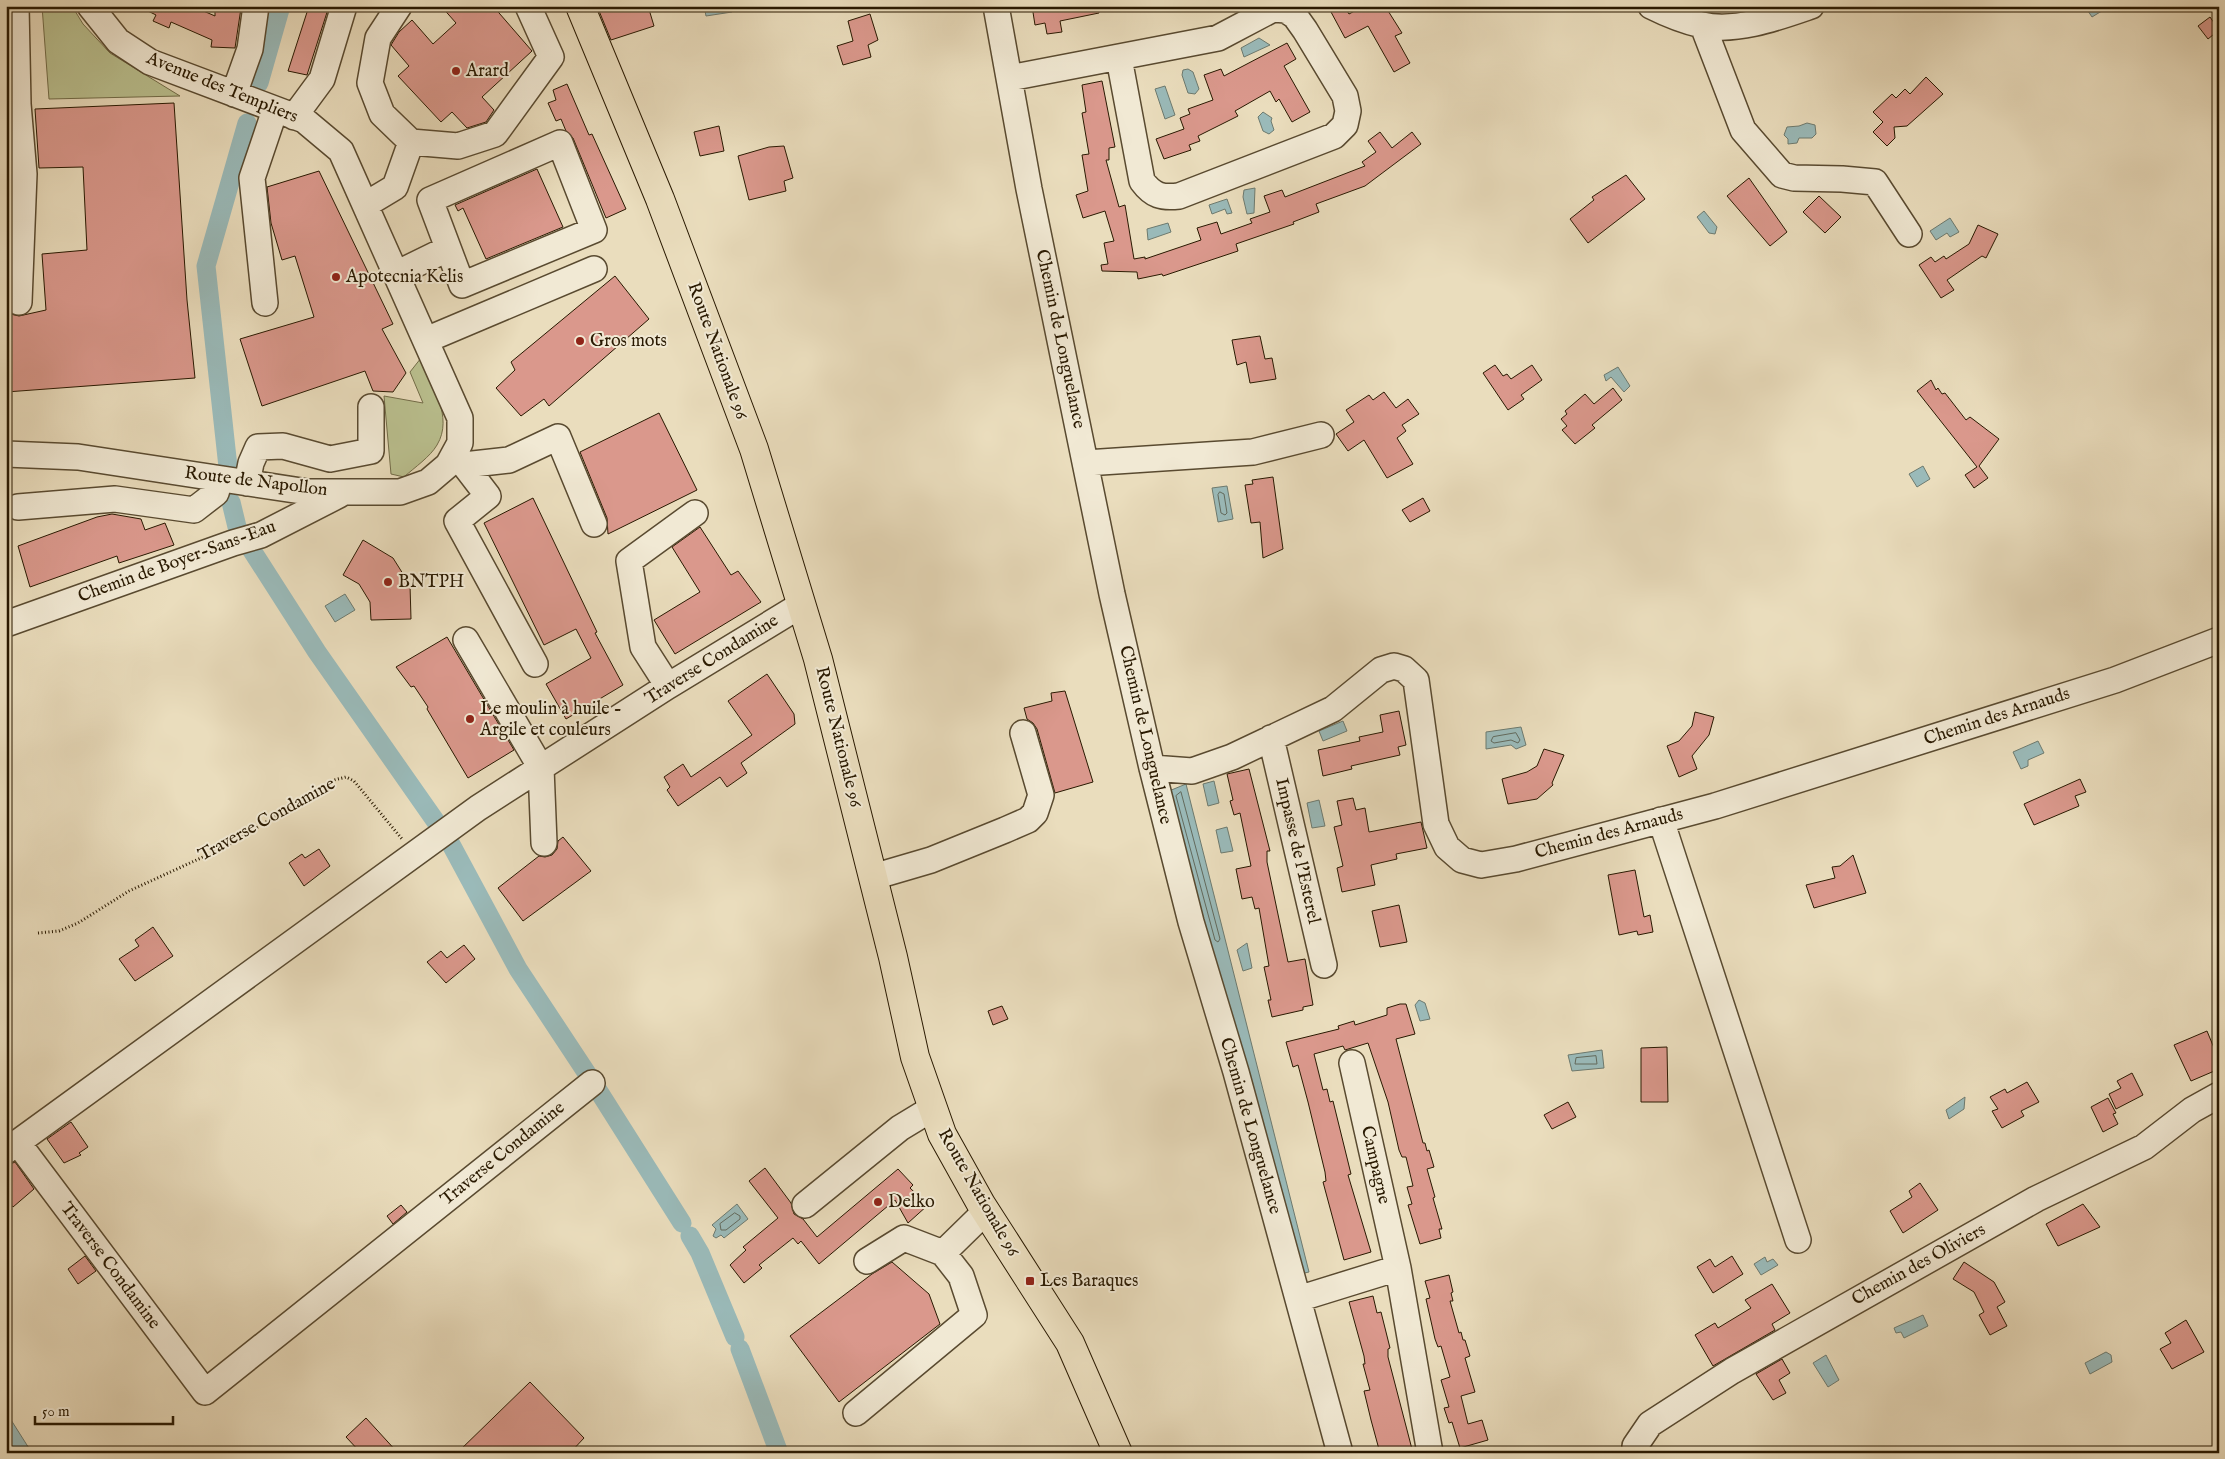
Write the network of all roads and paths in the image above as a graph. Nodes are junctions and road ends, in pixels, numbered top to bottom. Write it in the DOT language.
graph roads {
  1 [pos="16,6"];
  2 [pos="90,6"];
  3 [pos="256,6"];
  4 [pos="344,6"];
  5 [pos="399,6"];
  6 [pos="528,6"];
  7 [pos="580,6"];
  8 [pos="996,6"];
  9 [pos="1651,6"];
  10 [pos="1811,6"];
  11 [pos="1703,26"];
  12 [pos="1120,58"];
  13 [pos="1009,78"];
  14 [pos="234,94"];
  15 [pos="285,113"];
  16 [pos="411,142"];
  17 [pos="365,205"];
  18 [pos="1909,234"];
  19 [pos="447,250"];
  20 [pos="594,269"];
  21 [pos="396,274"];
  22 [pos="19,302"];
  23 [pos="265,303"];
  24 [pos="426,340"];
  25 [pos="371,407"];
  26 [pos="460,418"];
  27 [pos="1322,435"];
  28 [pos="6,454"];
  29 [pos="459,459"];
  30 [pos="1086,463"];
  31 [pos="220,479"];
  32 [pos="247,483"];
  33 [pos="344,492"];
  34 [pos="18,507"];
  35 [pos="695,513"];
  36 [pos="594,524"];
  37 [pos="801,605"];
  38 [pos="6,624"];
  39 [pos="466,640"];
  40 [pos="2219,640"];
  41 [pos="535,664"];
  42 [pos="668,686"];
  43 [pos="1023,733"];
  44 [pos="1271,738"];
  45 [pos="541,768"];
  46 [pos="1152,768"];
  47 [pos="1661,820"];
  48 [pos="544,843"];
  49 [pos="422,849"];
  50 [pos="873,877"];
  51 [pos="38,933"];
  52 [pos="1324,965"];
  53 [pos="1352,1063"];
  54 [pos="592,1083"];
  55 [pos="2219,1095"];
  56 [pos="933,1108"];
  57 [pos="12,1147"];
  58 [pos="805,1205"];
  59 [pos="986,1211"];
  60 [pos="1798,1240"];
  61 [pos="944,1253"];
  62 [pos="867,1261"];
  63 [pos="1398,1268"];
  64 [pos="1298,1299"];
  65 [pos="856,1413"];
  66 [pos="1118,1453"];
  67 [pos="1340,1453"];
  68 [pos="1430,1453"];
  69 [pos="1635,1453"];
  1 -- 22 [label="street"];
  2 -- 14 [label="street, Avenue des Templiers"];
  3 -- 14 [label="street"];
  4 -- 15 [label="street"];
  5 -- 16 [label="street"];
  6 -- 16 [label="street"];
  7 -- 37 [label="main road, Route Nationale 96"];
  8 -- 13 [label="street, Chemin de Longuelance"];
  9 -- 11 [label="street"];
  10 -- 11 [label="street"];
  11 -- 18 [label="street"];
  12 -- 12 [label="street"];
  12 -- 13 [label="street"];
  13 -- 30 [label="street, Chemin de Longuelance"];
  14 -- 15 [label="street, Avenue des Templiers"];
  15 -- 17 [label="street, Avenue des Templiers"];
  15 -- 23 [label="street"];
  16 -- 17 [label="street"];
  17 -- 21 [label="street, Avenue des Templiers"];
  19 -- 19 [label="street"];
  19 -- 21 [label="street"];
  20 -- 24 [label="street"];
  21 -- 24 [label="street, Avenue des Templiers"];
  24 -- 26 [label="street, Avenue des Templiers"];
  25 -- 32 [label="street"];
  26 -- 29 [label="street, Route de Napollon"];
  27 -- 30 [label="street"];
  28 -- 31 [label="street, Route de Napollon"];
  29 -- 33 [label="street, Route de Napollon"];
  29 -- 36 [label="street"];
  29 -- 41 [label="street"];
  30 -- 46 [label="street, Chemin de Longuelance"];
  31 -- 32 [label="street, Route de Napollon"];
  31 -- 34 [label="street"];
  32 -- 33 [label="street, Route de Napollon"];
  33 -- 38 [label="street, Chemin de Boyer-Sans-Eau"];
  35 -- 42 [label="street"];
  37 -- 42 [label="street, Traverse Condamine"];
  37 -- 50 [label="main road, Route Nationale 96"];
  39 -- 45 [label="street"];
  40 -- 47 [label="street, Chemin des Arnauds"];
  42 -- 45 [label="street, Traverse Condamine"];
  43 -- 50 [label="street"];
  44 -- 46 [label="street, Chemin des Arnauds"];
  44 -- 47 [label="street, Chemin des Arnauds"];
  44 -- 52 [label="street, Impasse de l'Esterel"];
  45 -- 48 [label="street"];
  45 -- 49 [label="street, Traverse Condamine"];
  46 -- 64 [label="street, Chemin de Longuelance"];
  47 -- 60 [label="street"];
  49 -- 51 [label="path, Traverse Condamine"];
  49 -- 57 [label="street, Traverse Condamine"];
  50 -- 56 [label="main road, Route Nationale 96"];
  53 -- 63 [label="street, Campagne"];
  54 -- 57 [label="street, Traverse Condamine"];
  55 -- 69 [label="street, Chemin des Oliviers"];
  56 -- 58 [label="street"];
  56 -- 59 [label="main road, Route Nationale 96"];
  59 -- 61 [label="street"];
  59 -- 66 [label="main road, Route Nationale 96"];
  61 -- 62 [label="street"];
  61 -- 65 [label="street"];
  63 -- 64 [label="street"];
  63 -- 68 [label="street, Campagne"];
  64 -- 67 [label="street, Chemin de Longuelance"];
}
